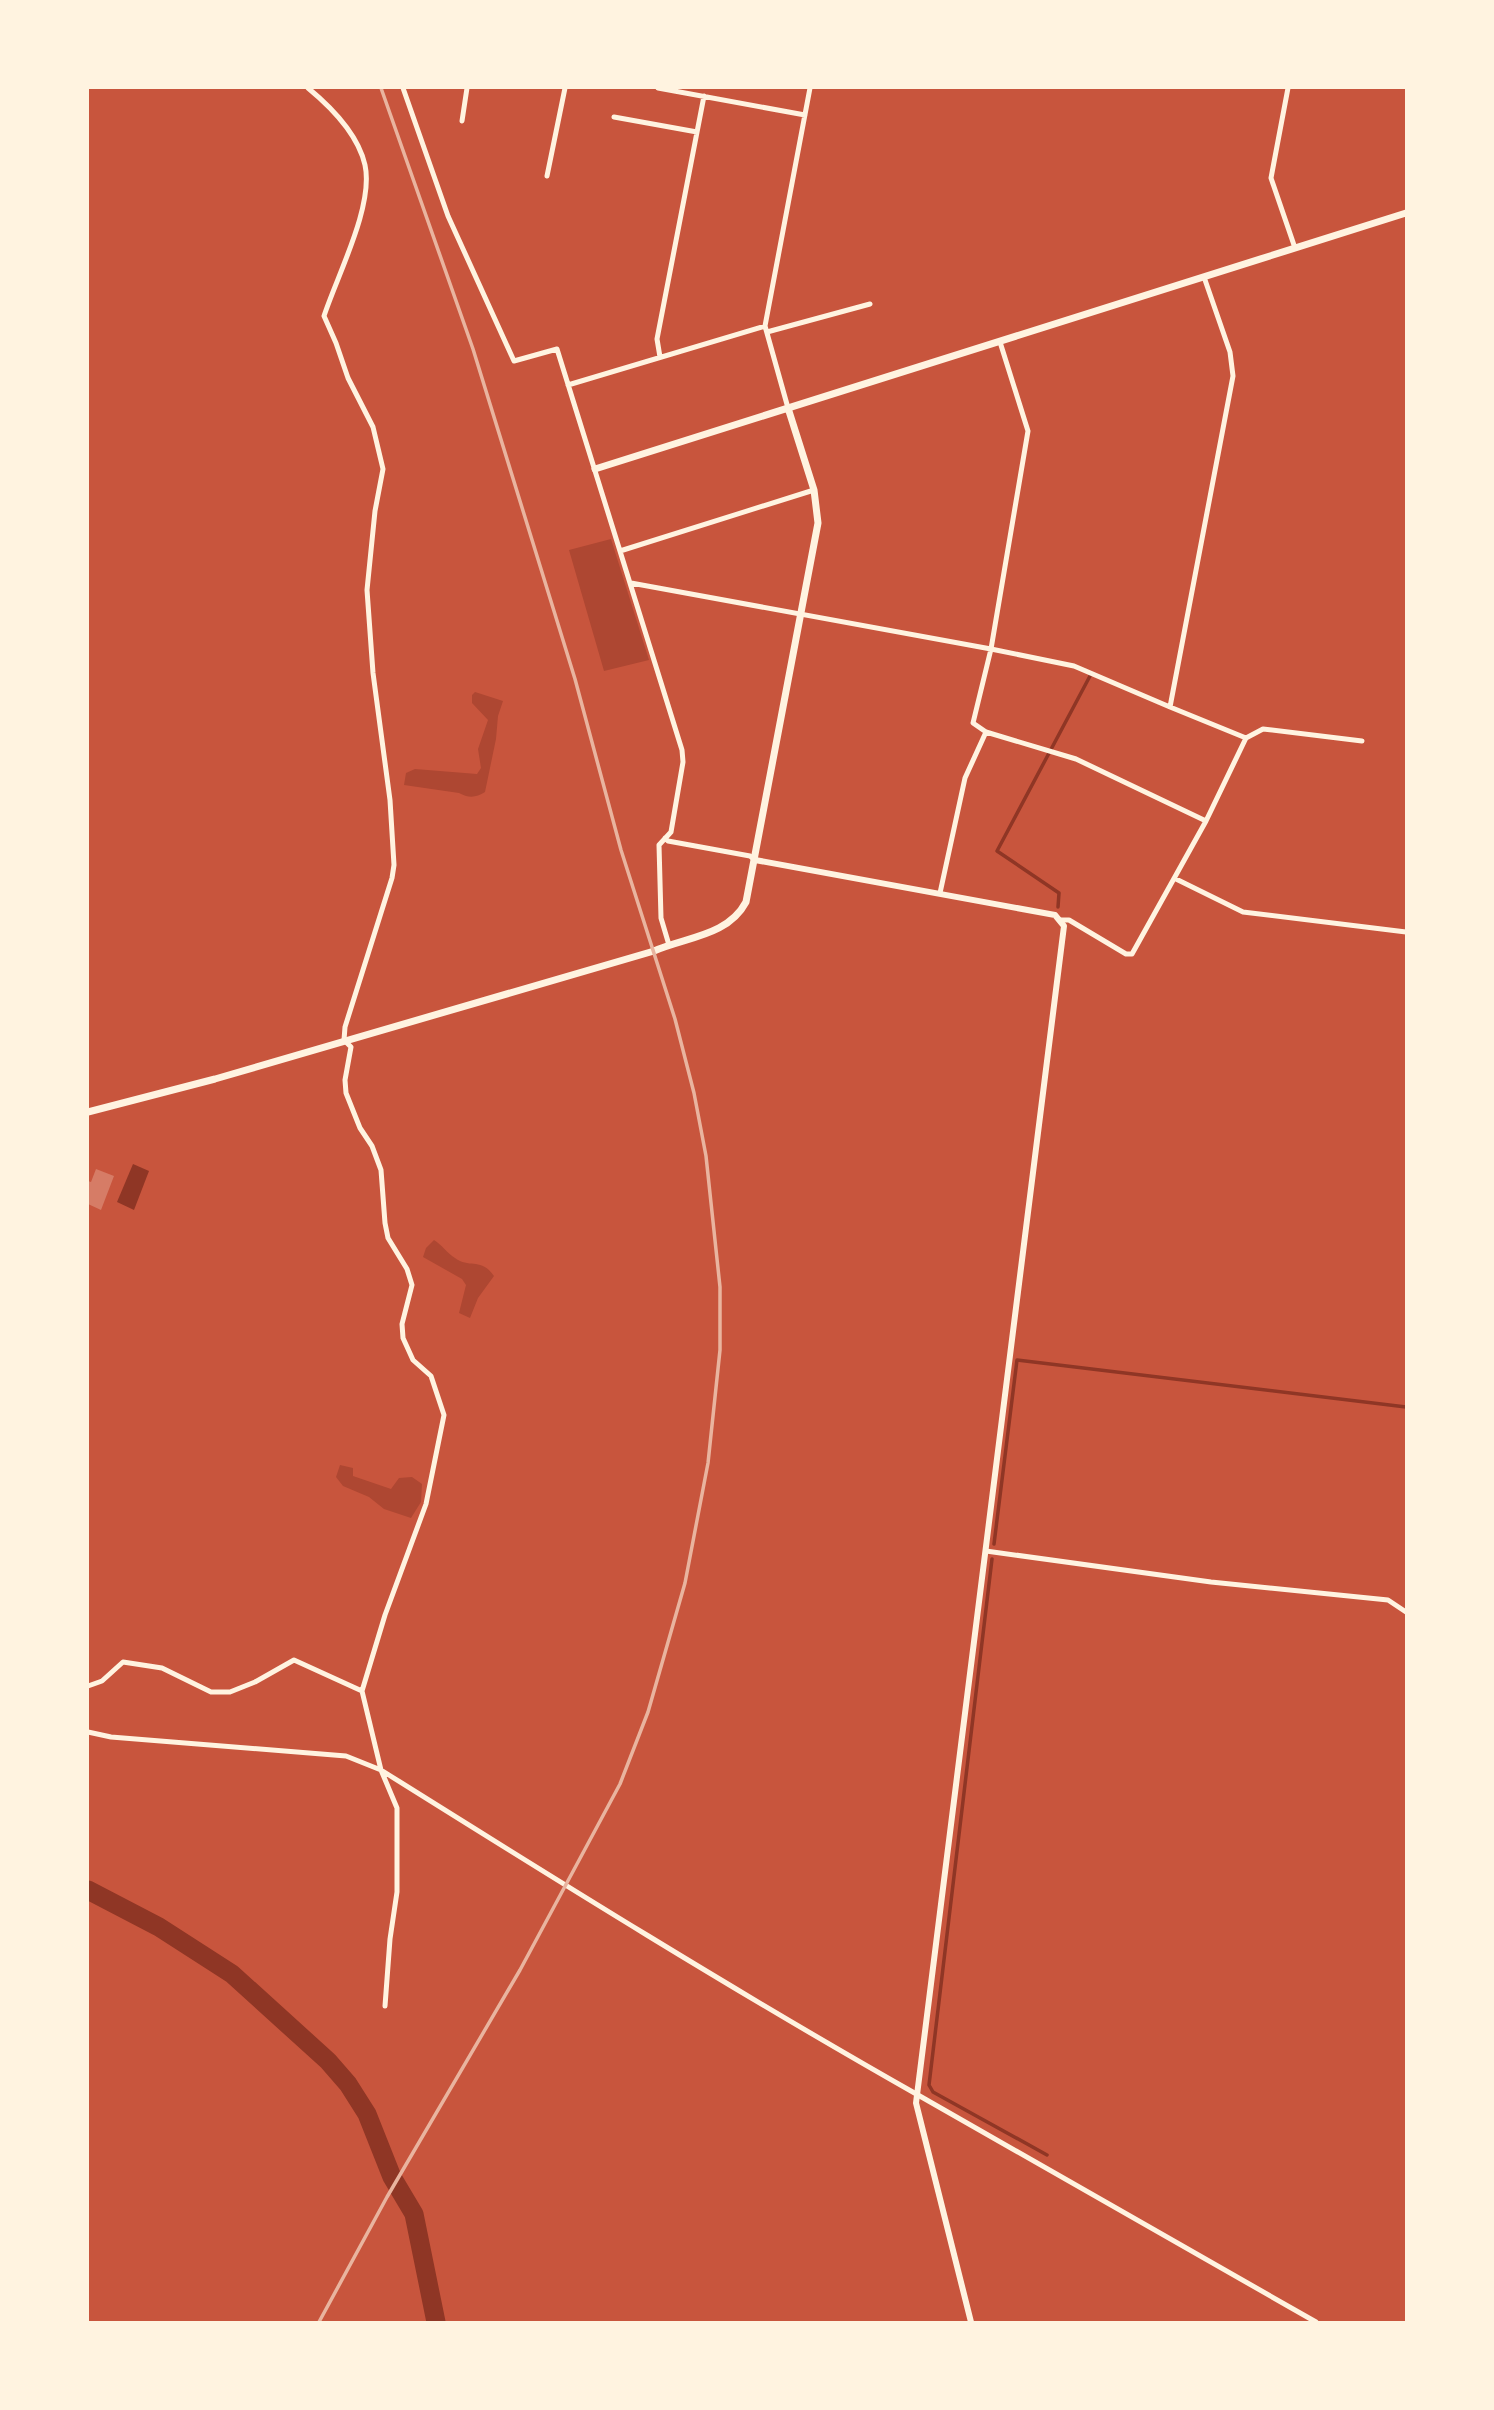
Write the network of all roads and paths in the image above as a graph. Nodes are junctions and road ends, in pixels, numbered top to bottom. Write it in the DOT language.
graph roads {
  1 [pos="308,88"];
  2 [pos="403,88"];
  3 [pos="467,88"];
  4 [pos="565,88"];
  5 [pos="658,88"];
  6 [pos="810,88"];
  7 [pos="1288,88"];
  8 [pos="704,96"];
  9 [pos="805,115"];
  10 [pos="614,117"];
  11 [pos="461,121"];
  12 [pos="697,132"];
  13 [pos="547,176"];
  14 [pos="1406,213"];
  15 [pos="1295,248"];
  16 [pos="1204,277"];
  17 [pos="870,304"];
  18 [pos="766,329"];
  19 [pos="1000,342"];
  20 [pos="660,357"];
  21 [pos="568,385"];
  22 [pos="788,408"];
  23 [pos="595,469"];
  24 [pos="814,490"];
  25 [pos="620,551"];
  26 [pos="631,583"];
  27 [pos="800,615"];
  28 [pos="991,649"];
  29 [pos="1170,707"];
  30 [pos="986,732"];
  31 [pos="1246,738"];
  32 [pos="1362,741"];
  33 [pos="1206,821"];
  34 [pos="664,838"];
  35 [pos="755,860"];
  36 [pos="1176,879"];
  37 [pos="940,893"];
  38 [pos="1060,920"];
  39 [pos="1406,932"];
  40 [pos="669,945"];
  41 [pos="344,1040"];
  42 [pos="88,1112"];
  43 [pos="986,1551"];
  44 [pos="1406,1612"];
  45 [pos="88,1686"];
  46 [pos="362,1691"];
  47 [pos="88,1732"];
  48 [pos="381,1770"];
  49 [pos="385,2006"];
  50 [pos="918,2095"];
  51 [pos="971,2322"];
  52 [pos="1317,2322"];
  1 -- 41 [label="street"];
  2 -- 21 [label="street"];
  3 -- 11 [label="street"];
  4 -- 13 [label="street"];
  5 -- 8 [label="street"];
  6 -- 9 [label="street"];
  7 -- 15 [label="street"];
  8 -- 9 [label="street"];
  8 -- 12 [label="street"];
  9 -- 18 [label="street"];
  10 -- 12 [label="street"];
  12 -- 20 [label="street"];
  14 -- 15 [label="main road"];
  15 -- 16 [label="main road"];
  16 -- 19 [label="main road"];
  16 -- 29 [label="street"];
  17 -- 18 [label="street"];
  18 -- 20 [label="street"];
  18 -- 22 [label="street"];
  19 -- 22 [label="main road"];
  19 -- 28 [label="street"];
  20 -- 21 [label="street"];
  21 -- 23 [label="street"];
  22 -- 23 [label="main road"];
  22 -- 24 [label="main road"];
  23 -- 25 [label="street"];
  24 -- 25 [label="street"];
  24 -- 27 [label="main road"];
  25 -- 26 [label="street"];
  26 -- 27 [label="street"];
  26 -- 34 [label="street"];
  27 -- 28 [label="street"];
  27 -- 35 [label="main road"];
  28 -- 29 [label="street"];
  28 -- 30 [label="street"];
  29 -- 31 [label="street"];
  30 -- 33 [label="street"];
  30 -- 37 [label="street"];
  31 -- 32 [label="street"];
  31 -- 33 [label="street"];
  33 -- 36 [label="street"];
  34 -- 35 [label="street"];
  34 -- 40 [label="street"];
  35 -- 37 [label="street"];
  35 -- 40 [label="main road"];
  36 -- 38 [label="street"];
  36 -- 39 [label="street"];
  37 -- 38 [label="street"];
  38 -- 43 [label="street"];
  40 -- 41 [label="main road"];
  41 -- 42 [label="main road"];
  41 -- 46 [label="street"];
  43 -- 44 [label="street"];
  43 -- 50 [label="street"];
  45 -- 46 [label="street"];
  46 -- 48 [label="street"];
  47 -- 48 [label="street"];
  48 -- 49 [label="street"];
  48 -- 50 [label="street"];
  50 -- 51 [label="street"];
  50 -- 52 [label="street"];
}
